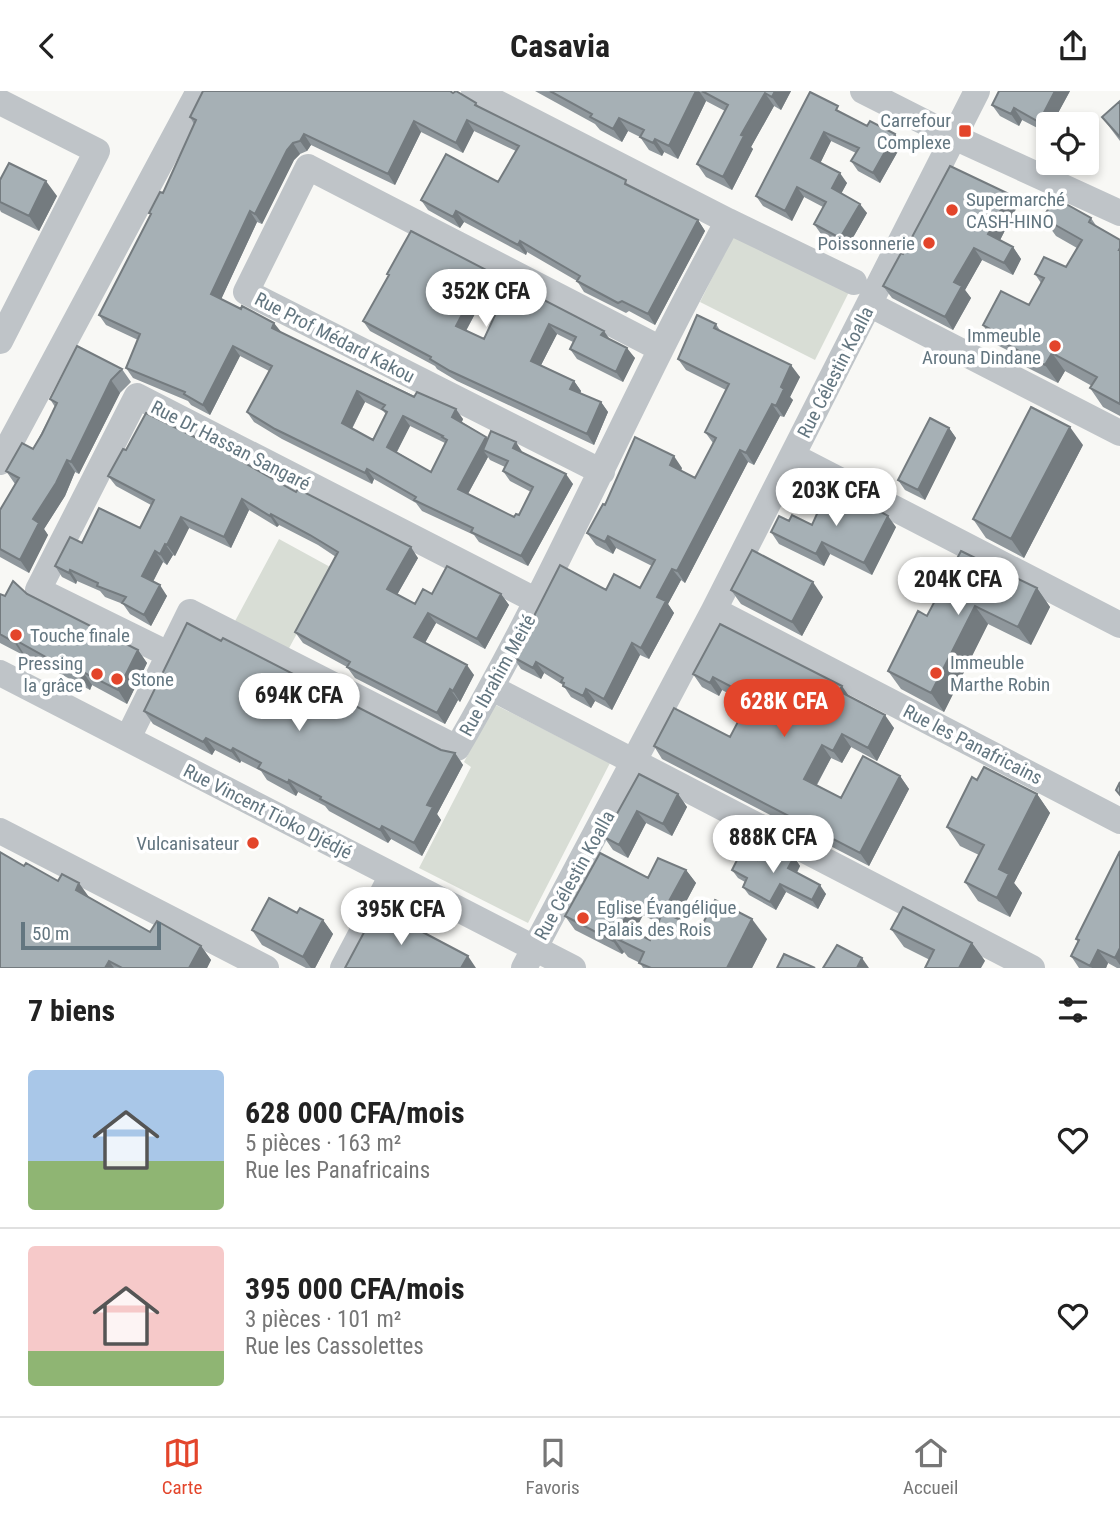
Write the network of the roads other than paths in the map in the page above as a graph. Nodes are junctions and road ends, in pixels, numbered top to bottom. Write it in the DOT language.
graph roads {
  1 [pos="199,91"];
  2 [pos="474,91"];
  3 [pos="863,91"];
  4 [pos="977,91"];
  5 [pos="0,102"];
  6 [pos="954,137"];
  7 [pos="1120,213"];
  8 [pos="727,221"];
  9 [pos="854,282"];
  10 [pos="869,304"];
  11 [pos="0,341"];
  12 [pos="661,349"];
  13 [pos="1120,433"];
  14 [pos="793,456"];
  15 [pos="0,462"];
  16 [pos="602,472"];
  17 [pos="537,601"];
  18 [pos="714,610"];
  19 [pos="1120,625"];
  20 [pos="168,654"];
  21 [pos="0,673"];
  22 [pos="492,688"];
  23 [pos="131,732"];
  24 [pos="634,763"];
  25 [pos="1120,821"];
  26 [pos="0,831"];
  27 [pos="392,875"];
  28 [pos="529,958"];
  29 [pos="1024,966"];
  30 [pos="266,968"];
  31 [pos="343,968"];
  32 [pos="573,968"];
  1 -- 15 [label="street"];
  2 -- 8 [label="street"];
  3 -- 6 [label="street"];
  4 -- 6 [label="street, Rue Célestin Koalla"];
  5 -- 11 [label="street"];
  6 -- 7 [label="street"];
  6 -- 10 [label="street, Rue Célestin Koalla"];
  8 -- 9 [label="street"];
  8 -- 12 [label="street, Rue Ibrahim Meité"];
  10 -- 13 [label="street"];
  10 -- 14 [label="street, Rue Célestin Koalla"];
  12 -- 16 [label="street, Rue Ibrahim Meité"];
  12 -- 16 [label="street, Rue Prof Médard Kakou"];
  14 -- 18 [label="street, Rue Célestin Koalla"];
  14 -- 19 [label="street"];
  16 -- 17 [label="street, Rue Ibrahim Meité"];
  17 -- 20 [label="street, Rue Dr Hassan Sangaré"];
  17 -- 22 [label="street, Rue Ibrahim Meité"];
  18 -- 24 [label="street, Rue Célestin Koalla"];
  18 -- 25 [label="street, Rue les Panafricains"];
  20 -- 22 [label="street, Rue Ibrahim Meité"];
  20 -- 23 [label="street, Rue Ibrahim Meité"];
  21 -- 23 [label="street, Rue Vincent Tioko Djédjé"];
  22 -- 24 [label="street"];
  23 -- 27 [label="street, Rue Vincent Tioko Djédjé"];
  24 -- 28 [label="street, Rue Célestin Koalla"];
  24 -- 29 [label="street"];
  26 -- 30 [label="street"];
  27 -- 28 [label="street, Rue Vincent Tioko Djédjé"];
  27 -- 31 [label="street"];
  28 -- 32 [label="street, Rue Vincent Tioko Djédjé"];
}
